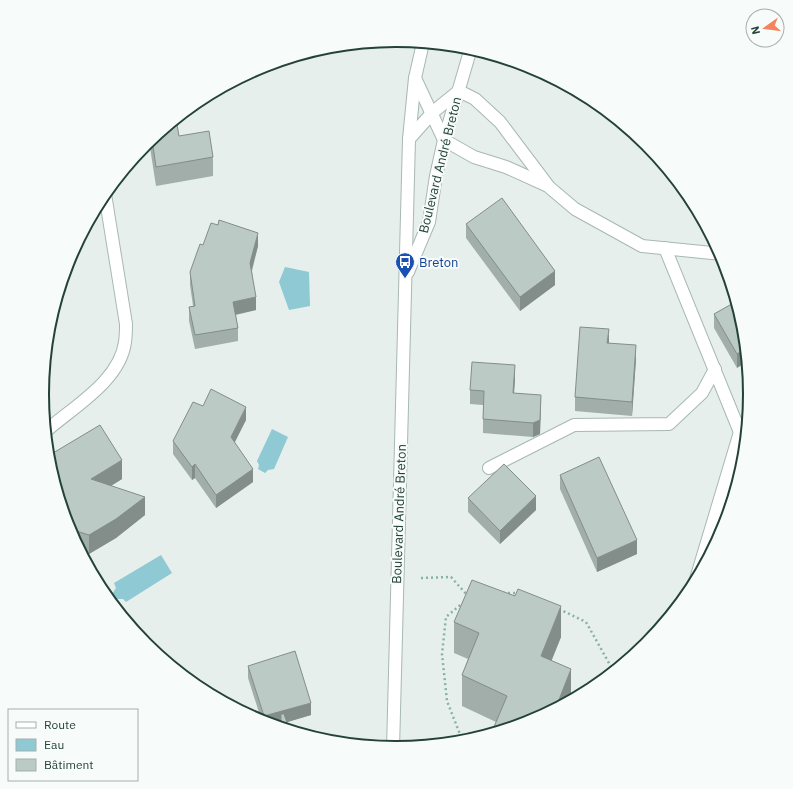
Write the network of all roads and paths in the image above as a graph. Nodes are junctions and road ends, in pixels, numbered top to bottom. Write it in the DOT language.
graph roads {
  1 [pos="422,48"];
  2 [pos="469,55"];
  3 [pos="415,78"];
  4 [pos="459,91"];
  5 [pos="432,112"];
  6 [pos="409,139"];
  7 [pos="444,140"];
  8 [pos="549,187"];
  9 [pos="107,203"];
  10 [pos="665,248"];
  11 [pos="714,253"];
  12 [pos="405,279"];
  13 [pos="714,369"];
  14 [pos="51,426"];
  15 [pos="740,432"];
  16 [pos="741,435"];
  17 [pos="489,468"];
  18 [pos="702,559"];
  19 [pos="397,578"];
  20 [pos="526,592"];
  21 [pos="473,593"];
  22 [pos="496,593"];
  23 [pos="469,597"];
  24 [pos="552,606"];
  25 [pos="611,667"];
  26 [pos="461,736"];
  27 [pos="393,742"];
  1 -- 3 [label="street, Boulevard André Breton"];
  2 -- 4 [label="street, Boulevard André Breton"];
  3 -- 5 [label="street"];
  3 -- 6 [label="street, Boulevard André Breton"];
  4 -- 5 [label="street"];
  4 -- 7 [label="street, Boulevard André Breton"];
  4 -- 8 [label="street"];
  5 -- 6 [label="street"];
  5 -- 7 [label="street"];
  6 -- 12 [label="street, Boulevard André Breton"];
  7 -- 8 [label="street"];
  7 -- 12 [label="street, Boulevard André Breton"];
  8 -- 10 [label="street"];
  9 -- 14 [label="street"];
  10 -- 11 [label="street"];
  10 -- 13 [label="street"];
  12 -- 19 [label="street, Boulevard André Breton"];
  13 -- 15 [label="street"];
  13 -- 17 [label="street"];
  15 -- 16 [label="street"];
  15 -- 18 [label="street"];
  19 -- 23 [label="path"];
  19 -- 27 [label="street, Boulevard André Breton"];
  20 -- 22 [label="path"];
  21 -- 23 [label="path"];
  23 -- 26 [label="path"];
  24 -- 25 [label="path"];
}
